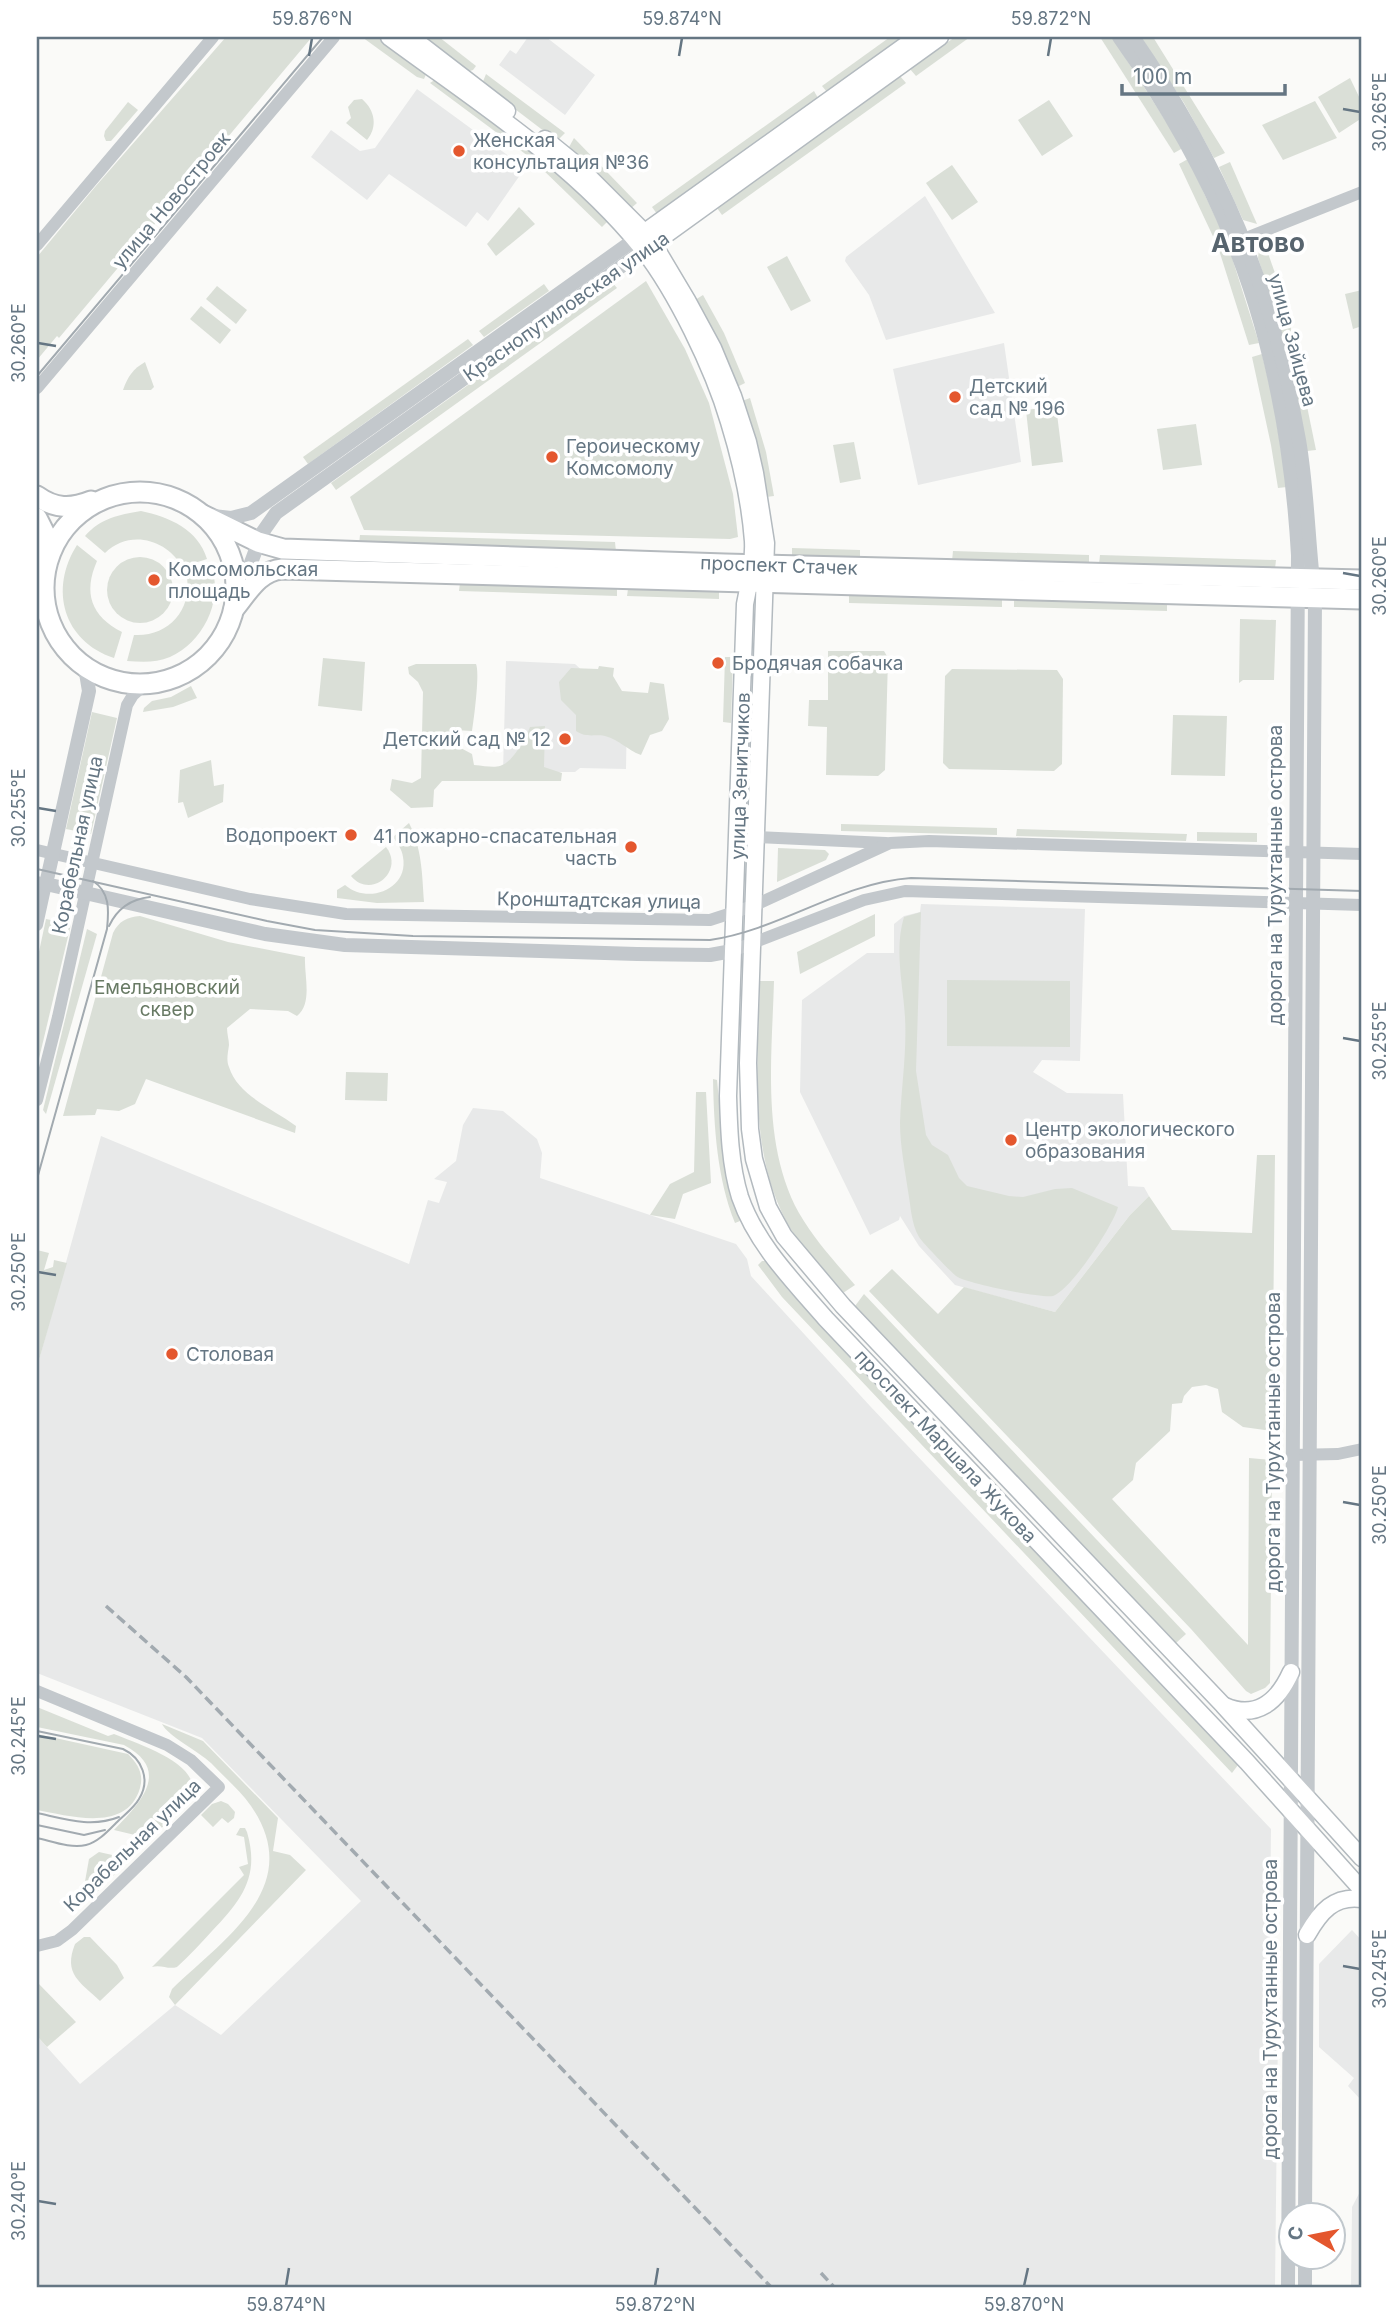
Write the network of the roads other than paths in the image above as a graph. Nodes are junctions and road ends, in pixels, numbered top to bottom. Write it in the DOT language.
graph roads {
  1 [pos="213,37"];
  2 [pos="334,37"];
  3 [pos="390,37"];
  4 [pos="411,37"];
  5 [pos="917,37"];
  6 [pos="940,37"];
  7 [pos="1119,37"];
  8 [pos="1133,37"];
  9 [pos="1362,192"];
  10 [pos="1239,240"];
  11 [pos="644,241"];
  12 [pos="37,245"];
  13 [pos="37,388"];
  14 [pos="37,496"];
  15 [pos="106,498"];
  16 [pos="203,515"];
  17 [pos="37,518"];
  18 [pos="258,542"];
  19 [pos="48,560"];
  20 [pos="757,573"];
  21 [pos="1362,580"];
  22 [pos="1305,588"];
  23 [pos="1362,599"];
  24 [pos="234,609"];
  25 [pos="85,667"];
  26 [pos="144,685"];
  27 [pos="756,837"];
  28 [pos="890,843"];
  29 [pos="37,850"];
  30 [pos="1295,851"];
  31 [pos="1313,851"];
  32 [pos="53,853"];
  33 [pos="1362,854"];
  34 [pos="92,862"];
  35 [pos="41,883"];
  36 [pos="86,893"];
  37 [pos="1295,903"];
  38 [pos="1313,904"];
  39 [pos="1362,905"];
  40 [pos="753,906"];
  41 [pos="734,913"];
  42 [pos="37,925"];
  43 [pos="750,945"];
  44 [pos="732,951"];
  45 [pos="37,1100"];
  46 [pos="1362,1449"];
  47 [pos="1292,1455"];
  48 [pos="1310,1455"];
  49 [pos="1291,1672"];
  50 [pos="37,1691"];
  51 [pos="1223,1704"];
  52 [pos="1290,1777"];
  53 [pos="1307,1796"];
  54 [pos="1290,1809"];
  55 [pos="1307,1828"];
  56 [pos="1362,1858"];
  57 [pos="1362,1889"];
  58 [pos="1362,1899"];
  59 [pos="1307,1935"];
  60 [pos="37,1946"];
  61 [pos="1305,2202"];
  62 [pos="1288,2287"];
  1 -- 12 [label="street"];
  2 -- 13 [label="street, улица Новостроек"];
  3 -- 11 [label="main road"];
  4 -- 11 [label="main road"];
  5 -- 11 [label="main road, Краснопутиловская улица"];
  6 -- 11 [label="main road, Краснопутиловская улица"];
  7 -- 10 [label="street, улица Зайцева"];
  8 -- 10 [label="street, улица Зайцева"];
  9 -- 10 [label="street"];
  10 -- 22 [label="street, улица Зайцева"];
  11 -- 16 [label="street, Краснопутиловская улица"];
  11 -- 18 [label="street, Краснопутиловская улица"];
  11 -- 20 [label="main road, улица Зенитчиков"];
  14 -- 15 [label="main road"];
  15 -- 16 [label="main road"];
  15 -- 19 [label="main road"];
  16 -- 18 [label="main road, проспект Стачек"];
  16 -- 24 [label="main road"];
  17 -- 19 [label="main road"];
  18 -- 20 [label="main road, проспект Стачек"];
  18 -- 24 [label="street, Краснопутиловская улица"];
  19 -- 25 [label="main road"];
  20 -- 22 [label="main road, проспект Стачек"];
  20 -- 24 [label="main road, проспект Стачек"];
  20 -- 27 [label="main road, улица Зенитчиков"];
  20 -- 41 [label="main road, улица Зенитчиков"];
  21 -- 22 [label="main road, проспект Стачек"];
  22 -- 23 [label="main road, проспект Стачек"];
  22 -- 30 [label="street, дорога на Турухтанные острова"];
  22 -- 31 [label="street, дорога на Турухтанные острова"];
  24 -- 26 [label="main road"];
  25 -- 26 [label="main road"];
  25 -- 32 [label="street, Корабельная улица"];
  26 -- 34 [label="street, Корабельная улица"];
  27 -- 28 [label="street"];
  27 -- 40 [label="main road, улица Зенитчиков"];
  28 -- 30 [label="street, Кронштадтская улица"];
  28 -- 40 [label="street, Кронштадтская улица"];
  29 -- 32 [label="street, Кронштадтская улица"];
  30 -- 31 [label="street, Кронштадтская улица"];
  30 -- 37 [label="street, дорога на Турухтанные острова"];
  31 -- 33 [label="street, Кронштадтская улица"];
  31 -- 38 [label="street, дорога на Турухтанные острова"];
  32 -- 34 [label="street, Кронштадтская улица"];
  32 -- 35 [label="street, Корабельная улица"];
  34 -- 36 [label="street, Корабельная улица"];
  34 -- 41 [label="street, Кронштадтская улица"];
  35 -- 36 [label="street"];
  35 -- 42 [label="street, Корабельная улица"];
  36 -- 44 [label="street"];
  36 -- 45 [label="street, Корабельная улица"];
  37 -- 38 [label="street"];
  37 -- 43 [label="street"];
  37 -- 47 [label="street, дорога на Турухтанные острова"];
  38 -- 39 [label="street"];
  38 -- 48 [label="street, дорога на Турухтанные острова"];
  40 -- 41 [label="street, Кронштадтская улица"];
  40 -- 43 [label="main road, проспект Маршала Жукова"];
  41 -- 44 [label="main road, проспект Маршала Жукова"];
  43 -- 44 [label="street"];
  43 -- 51 [label="main road, проспект Маршала Жукова"];
  44 -- 54 [label="main road, проспект Маршала Жукова"];
  46 -- 48 [label="street"];
  47 -- 48 [label="street"];
  47 -- 49 [label="street, дорога на Турухтанные острова"];
  48 -- 53 [label="street, дорога на Турухтанные острова"];
  49 -- 51 [label="main road"];
  49 -- 52 [label="street, дорога на Турухтанные острова"];
  50 -- 60 [label="street, Корабельная улица"];
  51 -- 52 [label="main road, проспект Маршала Жукова"];
  52 -- 53 [label="main road, проспект Маршала Жукова"];
  52 -- 54 [label="street, дорога на Турухтанные острова"];
  53 -- 55 [label="street, дорога на Турухтанные острова"];
  53 -- 56 [label="main road, проспект Маршала Жукова"];
  54 -- 55 [label="main road, проспект Маршала Жукова"];
  54 -- 62 [label="street, дорога на Турухтанные острова"];
  55 -- 57 [label="main road, проспект Маршала Жукова"];
  55 -- 59 [label="street, дорога на Турухтанные острова"];
  58 -- 59 [label="main road"];
  59 -- 61 [label="street, дорога на Турухтанные острова"];
}
